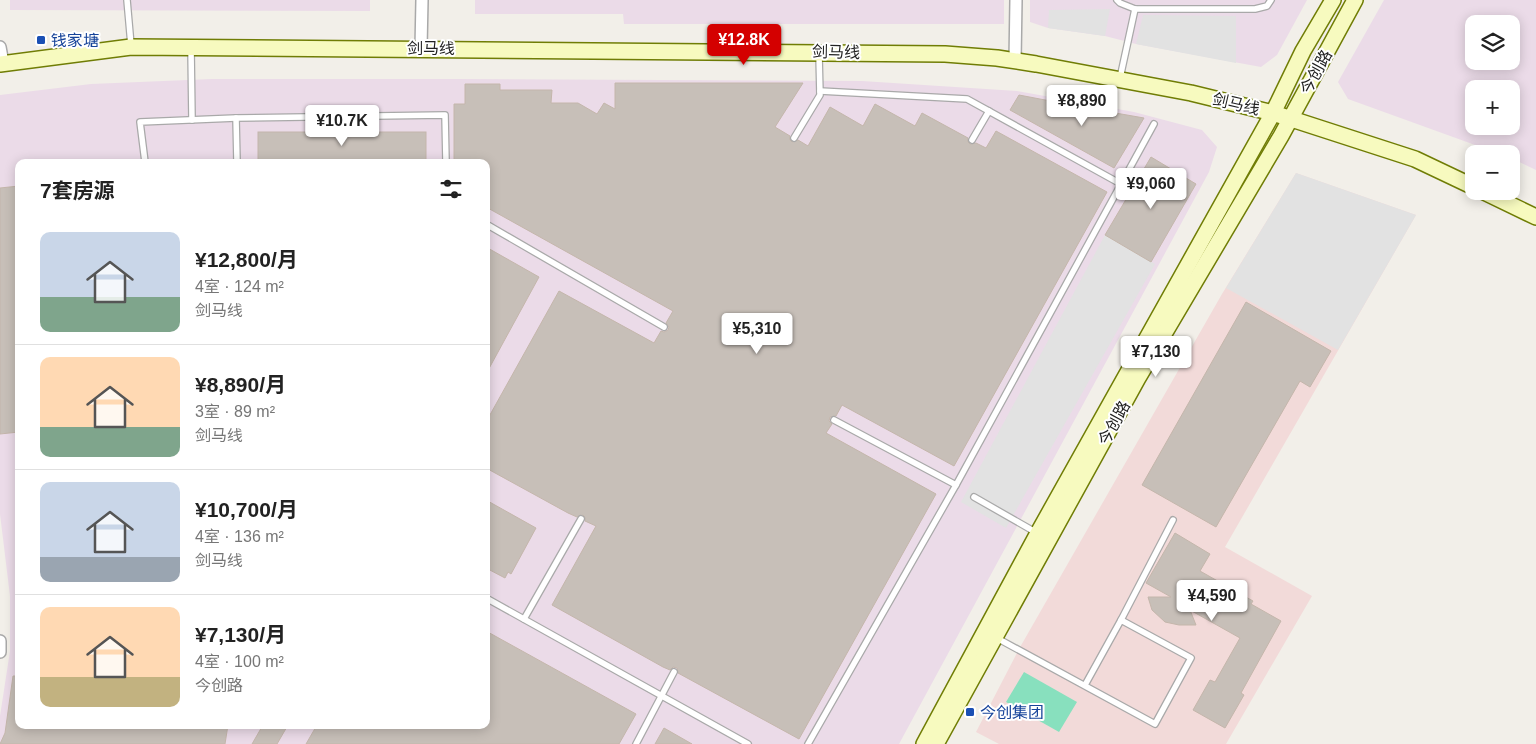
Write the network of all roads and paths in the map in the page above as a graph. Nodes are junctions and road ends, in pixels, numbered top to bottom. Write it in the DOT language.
graph roads {
  1 [pos="127,0"];
  2 [pos="422,0"];
  3 [pos="1016,0"];
  4 [pos="1117,0"];
  5 [pos="1271,0"];
  6 [pos="1333,0"];
  7 [pos="1355,0"];
  8 [pos="1135,9"];
  9 [pos="0,47"];
  10 [pos="131,47"];
  11 [pos="191,47"];
  12 [pos="421,48"];
  13 [pos="819,52"];
  14 [pos="1015,61"];
  15 [pos="1,64"];
  16 [pos="1119,80"];
  17 [pos="820,91"];
  18 [pos="989,111"];
  19 [pos="1273,113"];
  20 [pos="236,118"];
  21 [pos="1290,119"];
  22 [pos="192,120"];
  23 [pos="1154,124"];
  24 [pos="794,138"];
  25 [pos="972,140"];
  26 [pos="145,159"];
  27 [pos="237,159"];
  28 [pos="446,159"];
  29 [pos="1465,183"];
  30 [pos="1121,184"];
  31 [pos="1500,200"];
  32 [pos="1536,218"];
  33 [pos="490,226"];
  34 [pos="664,327"];
  35 [pos="834,420"];
  36 [pos="956,485"];
  37 [pos="974,497"];
  38 [pos="581,519"];
  39 [pos="1173,520"];
  40 [pos="1038,533"];
  41 [pos="490,600"];
  42 [pos="524,619"];
  43 [pos="1121,620"];
  44 [pos="995,637"];
  45 [pos="0,641"];
  46 [pos="0,652"];
  47 [pos="674,672"];
  48 [pos="1085,685"];
  49 [pos="662,696"];
  50 [pos="932,743"];
  51 [pos="636,744"];
  52 [pos="748,744"];
  53 [pos="808,744"];
  1 -- 10 [label="lane"];
  2 -- 12 [label="street"];
  3 -- 14 [label="street"];
  4 -- 8 [label="lane"];
  5 -- 8 [label="lane"];
  6 -- 19 [label="main road, 今创路"];
  7 -- 21 [label="main road, 今创路"];
  8 -- 16 [label="lane"];
  9 -- 15 [label="street"];
  10 -- 11 [label="main road, 剑马线"];
  10 -- 15 [label="main road, 剑马线"];
  11 -- 12 [label="main road, 剑马线"];
  11 -- 22 [label="lane"];
  12 -- 13 [label="main road, 剑马线"];
  13 -- 14 [label="main road, 剑马线"];
  13 -- 17 [label="lane"];
  14 -- 16 [label="main road, 剑马线"];
  16 -- 19 [label="main road, 剑马线"];
  17 -- 18 [label="lane"];
  17 -- 24 [label="lane"];
  18 -- 25 [label="lane"];
  18 -- 30 [label="lane"];
  19 -- 21 [label="main road, 剑马线"];
  19 -- 40 [label="main road, 今创路"];
  20 -- 22 [label="lane"];
  20 -- 27 [label="lane"];
  20 -- 28 [label="lane"];
  21 -- 29 [label="main road, 剑马线"];
  21 -- 44 [label="main road, 今创路"];
  22 -- 26 [label="lane"];
  23 -- 30 [label="lane"];
  30 -- 36 [label="lane"];
  31 -- 32 [label="main road"];
  33 -- 34 [label="lane"];
  35 -- 36 [label="lane"];
  36 -- 53 [label="lane"];
  37 -- 40 [label="lane"];
  38 -- 42 [label="lane"];
  39 -- 43 [label="lane"];
  40 -- 50 [label="main road, 今创路"];
  41 -- 42 [label="lane"];
  42 -- 49 [label="lane"];
  43 -- 48 [label="lane"];
  43 -- 48 [label="lane"];
  44 -- 48 [label="lane"];
  44 -- 50 [label="main road, 今创路"];
  45 -- 46 [label="street"];
  47 -- 49 [label="lane"];
  49 -- 51 [label="lane"];
  49 -- 52 [label="lane"];
}
